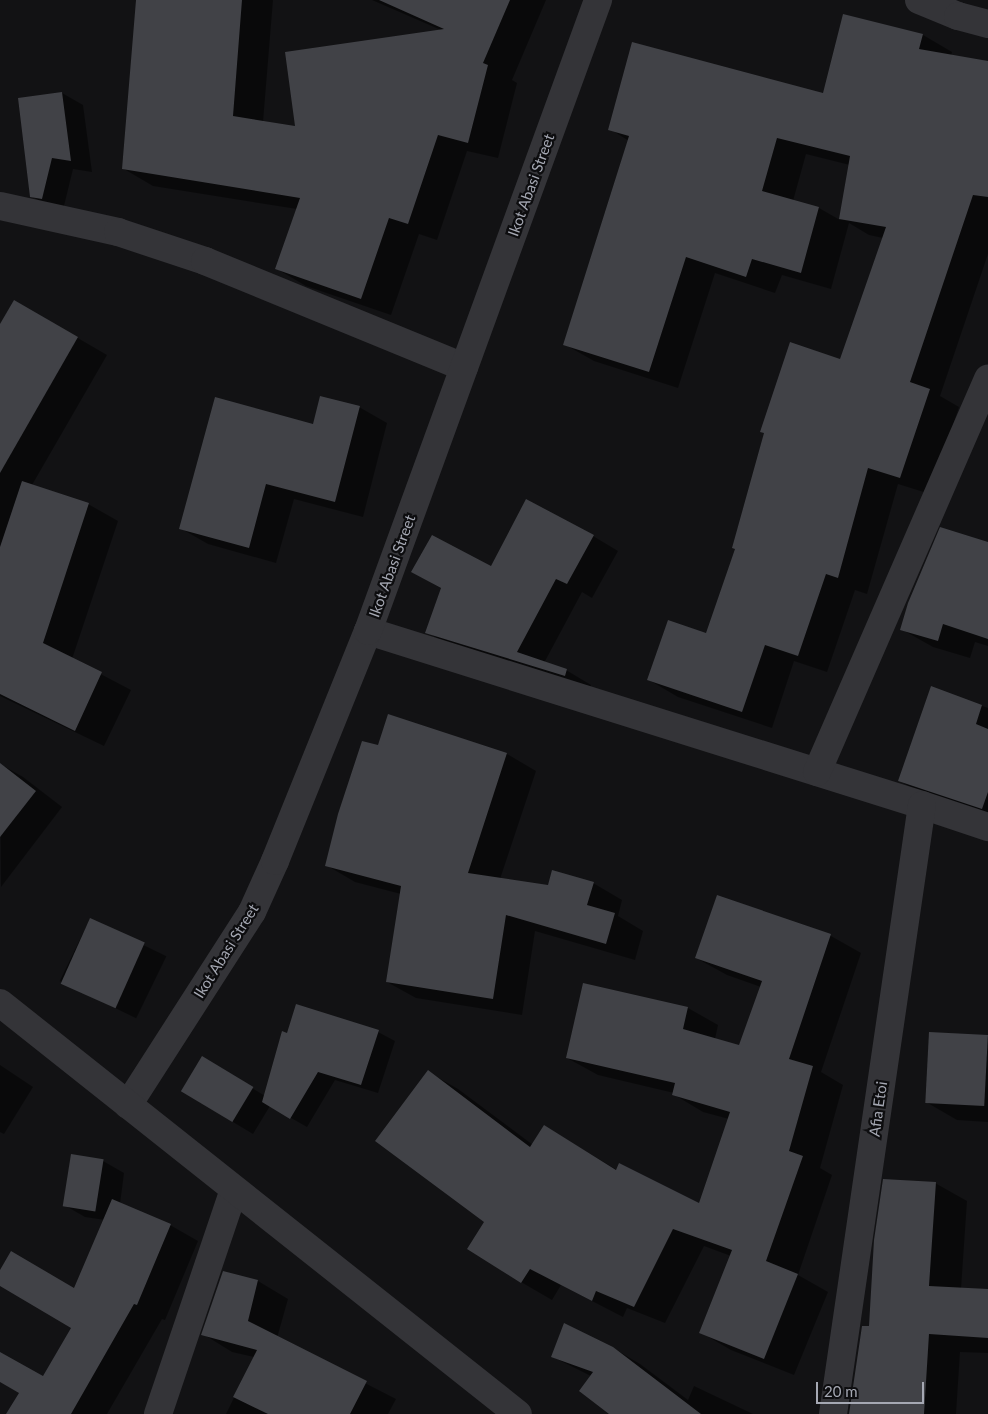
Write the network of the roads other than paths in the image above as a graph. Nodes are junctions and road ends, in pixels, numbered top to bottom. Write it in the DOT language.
graph roads {
  1 [pos="598,0"];
  2 [pos="919,0"];
  3 [pos="988,24"];
  4 [pos="0,206"];
  5 [pos="464,368"];
  6 [pos="988,379"];
  7 [pos="368,632"];
  8 [pos="817,772"];
  9 [pos="922,805"];
  10 [pos="988,828"];
  11 [pos="0,1003"];
  12 [pos="128,1105"];
  13 [pos="234,1188"];
  14 [pos="158,1414"];
  15 [pos="518,1414"];
  16 [pos="832,1414"];
  1 -- 5 [label="street, Ikot Abasi Street"];
  2 -- 3 [label="street"];
  4 -- 5 [label="street"];
  5 -- 7 [label="street, Ikot Abasi Street"];
  6 -- 8 [label="street"];
  7 -- 8 [label="street"];
  7 -- 12 [label="street, Ikot Abasi Street"];
  8 -- 9 [label="street"];
  9 -- 10 [label="street"];
  9 -- 16 [label="street, Afia Etoi"];
  11 -- 12 [label="street"];
  12 -- 13 [label="street"];
  13 -- 14 [label="street"];
  13 -- 15 [label="street"];
}
